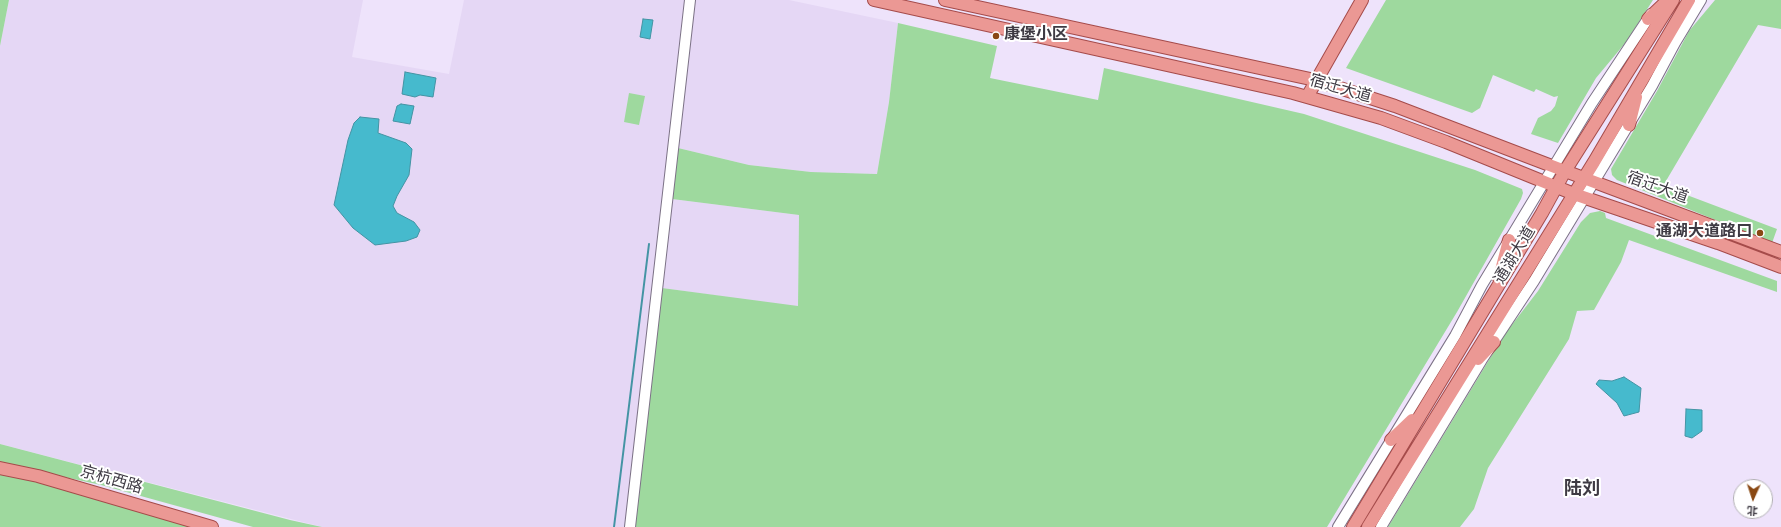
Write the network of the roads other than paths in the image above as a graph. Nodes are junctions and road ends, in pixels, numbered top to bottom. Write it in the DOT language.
graph roads {
  1 [pos="690,0"];
  2 [pos="874,0"];
  3 [pos="945,0"];
  4 [pos="1362,0"];
  5 [pos="1660,0"];
  6 [pos="1668,0"];
  7 [pos="1673,0"];
  8 [pos="1689,0"];
  9 [pos="1702,0"];
  10 [pos="1648,19"];
  11 [pos="1315,80"];
  12 [pos="1639,85"];
  13 [pos="1307,97"];
  14 [pos="1600,117"];
  15 [pos="1629,124"];
  16 [pos="1614,128"];
  17 [pos="1554,167"];
  18 [pos="1565,172"];
  19 [pos="1589,180"];
  20 [pos="1544,182"];
  21 [pos="1556,187"];
  22 [pos="1579,195"];
  23 [pos="1528,235"];
  24 [pos="1509,240"];
  25 [pos="1542,244"];
  26 [pos="1781,252"];
  27 [pos="1781,267"];
  28 [pos="1498,286"];
  29 [pos="1494,342"];
  30 [pos="1462,374"];
  31 [pos="1424,408"];
  32 [pos="1391,440"];
  33 [pos="0,468"];
  34 [pos="212,527"];
  35 [pos="630,527"];
  36 [pos="1338,527"];
  37 [pos="1353,527"];
  38 [pos="1368,527"];
  39 [pos="1381,527"];
  1 -- 35 [label="street"];
  2 -- 13 [label="main road, 宿迁大道"];
  3 -- 11 [label="main road, 宿迁大道"];
  4 -- 11 [label="main road"];
  5 -- 10 [label="street"];
  6 -- 10 [label="main road"];
  7 -- 14 [label="main road, 通湖大道"];
  8 -- 12 [label="main road, 通湖大道"];
  9 -- 15 [label="street"];
  10 -- 17 [label="street"];
  11 -- 13 [label="main road"];
  11 -- 17 [label="main road, 宿迁大道"];
  12 -- 15 [label="main road"];
  12 -- 16 [label="main road, 通湖大道"];
  13 -- 20 [label="main road, 宿迁大道"];
  14 -- 16 [label="main road"];
  14 -- 18 [label="main road, 通湖大道"];
  15 -- 19 [label="street"];
  16 -- 19 [label="main road, 通湖大道"];
  17 -- 18 [label="main road, 宿迁大道"];
  17 -- 20 [label="street"];
  18 -- 19 [label="main road, 宿迁大道"];
  18 -- 21 [label="main road, 通湖大道"];
  19 -- 22 [label="main road, 通湖大道"];
  19 -- 26 [label="main road, 宿迁大道"];
  20 -- 21 [label="main road, 宿迁大道"];
  20 -- 24 [label="street"];
  21 -- 22 [label="main road, 宿迁大道"];
  21 -- 23 [label="main road, 通湖大道"];
  22 -- 25 [label="main road, 通湖大道"];
  22 -- 27 [label="main road, 宿迁大道"];
  22 -- 29 [label="street"];
  23 -- 25 [label="main road"];
  23 -- 28 [label="main road, 通湖大道"];
  24 -- 28 [label="main road"];
  24 -- 32 [label="street"];
  25 -- 30 [label="main road, 通湖大道"];
  28 -- 31 [label="main road, 通湖大道"];
  29 -- 30 [label="main road"];
  29 -- 39 [label="street"];
  30 -- 38 [label="main road, 通湖大道"];
  31 -- 32 [label="main road"];
  31 -- 37 [label="main road, 通湖大道"];
  32 -- 36 [label="street"];
  33 -- 34 [label="main road, 京杭西路"];
}
